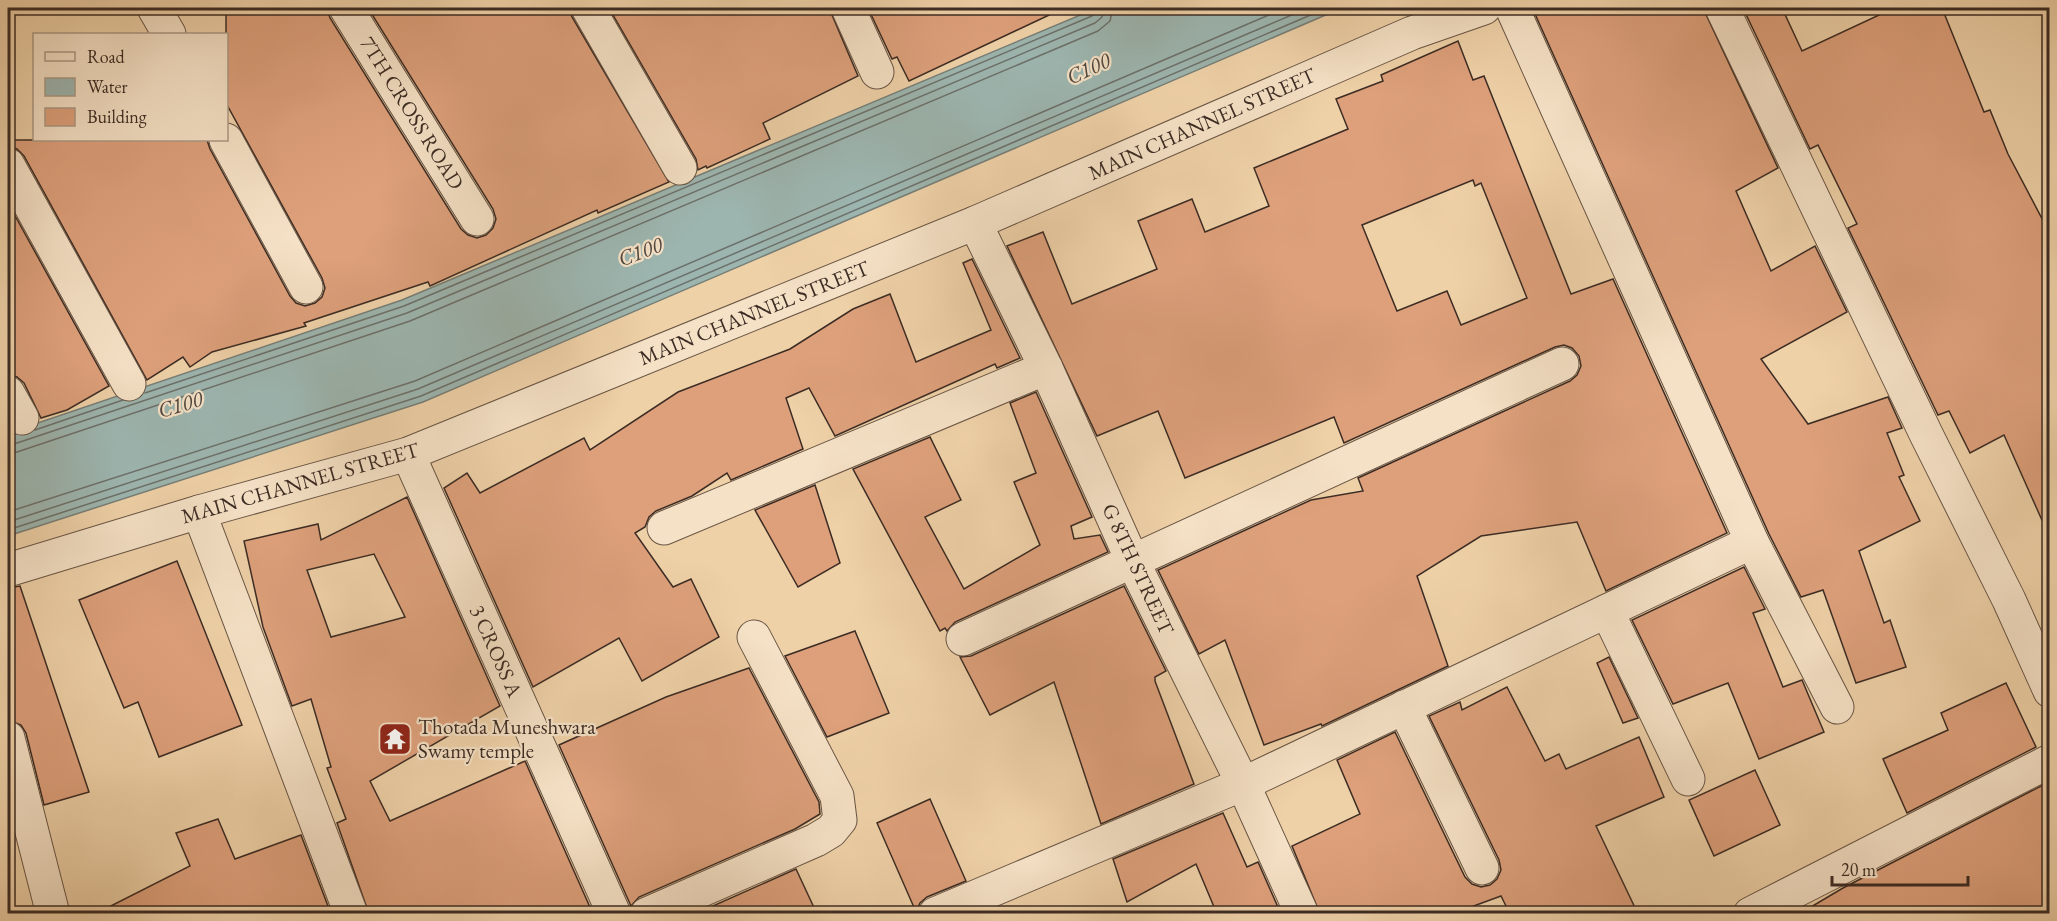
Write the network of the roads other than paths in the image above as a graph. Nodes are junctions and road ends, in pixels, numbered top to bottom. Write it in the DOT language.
graph roads {
  1 [pos="154,8"];
  2 [pos="346,8"];
  3 [pos="588,8"];
  4 [pos="848,8"];
  5 [pos="1484,8"];
  6 [pos="1512,8"];
  7 [pos="1722,8"];
  8 [pos="168,33"];
  9 [pos="876,72"];
  10 [pos="227,141"];
  11 [pos="8,165"];
  12 [pos="680,168"];
  13 [pos="477,219"];
  14 [pos="975,223"];
  15 [pos="306,287"];
  16 [pos="1562,364"];
  17 [pos="1046,368"];
  18 [pos="129,384"];
  19 [pos="408,454"];
  20 [pos="199,512"];
  21 [pos="664,528"];
  22 [pos="1752,542"];
  23 [pos="1132,560"];
  24 [pos="8,570"];
  25 [pos="1607,611"];
  26 [pos="754,637"];
  27 [pos="963,639"];
  28 [pos="2049,690"];
  29 [pos="1404,707"];
  30 [pos="1837,707"];
  31 [pos="8,738"];
  32 [pos="2049,761"];
  33 [pos="1688,779"];
  34 [pos="1243,784"];
  35 [pos="1482,868"];
  36 [pos="947,911"];
  37 [pos="54,914"];
  38 [pos="351,914"];
  39 [pos="614,914"];
  40 [pos="647,914"];
  41 [pos="1302,914"];
  42 [pos="1750,914"];
  1 -- 8 [label="street"];
  2 -- 13 [label="street, 7TH CROSS ROAD"];
  3 -- 12 [label="street"];
  4 -- 9 [label="street"];
  5 -- 14 [label="street, MAIN CHANNEL STREET"];
  6 -- 22 [label="street"];
  7 -- 28 [label="street"];
  10 -- 15 [label="street"];
  11 -- 18 [label="street"];
  14 -- 17 [label="street, G 8TH STREET"];
  14 -- 19 [label="street, MAIN CHANNEL STREET"];
  16 -- 23 [label="street"];
  17 -- 21 [label="street"];
  17 -- 23 [label="street, G 8TH STREET"];
  19 -- 20 [label="street, MAIN CHANNEL STREET"];
  19 -- 39 [label="street, 3 CROSS A"];
  20 -- 24 [label="street, MAIN CHANNEL STREET"];
  20 -- 38 [label="street"];
  22 -- 25 [label="street"];
  22 -- 30 [label="street"];
  23 -- 27 [label="street"];
  23 -- 34 [label="street, G 8TH STREET"];
  25 -- 29 [label="street"];
  25 -- 33 [label="street"];
  26 -- 40 [label="street"];
  29 -- 34 [label="street"];
  29 -- 35 [label="street"];
  31 -- 37 [label="street"];
  32 -- 42 [label="street"];
  34 -- 36 [label="street"];
  34 -- 41 [label="street, G 8TH STREET"];
}
